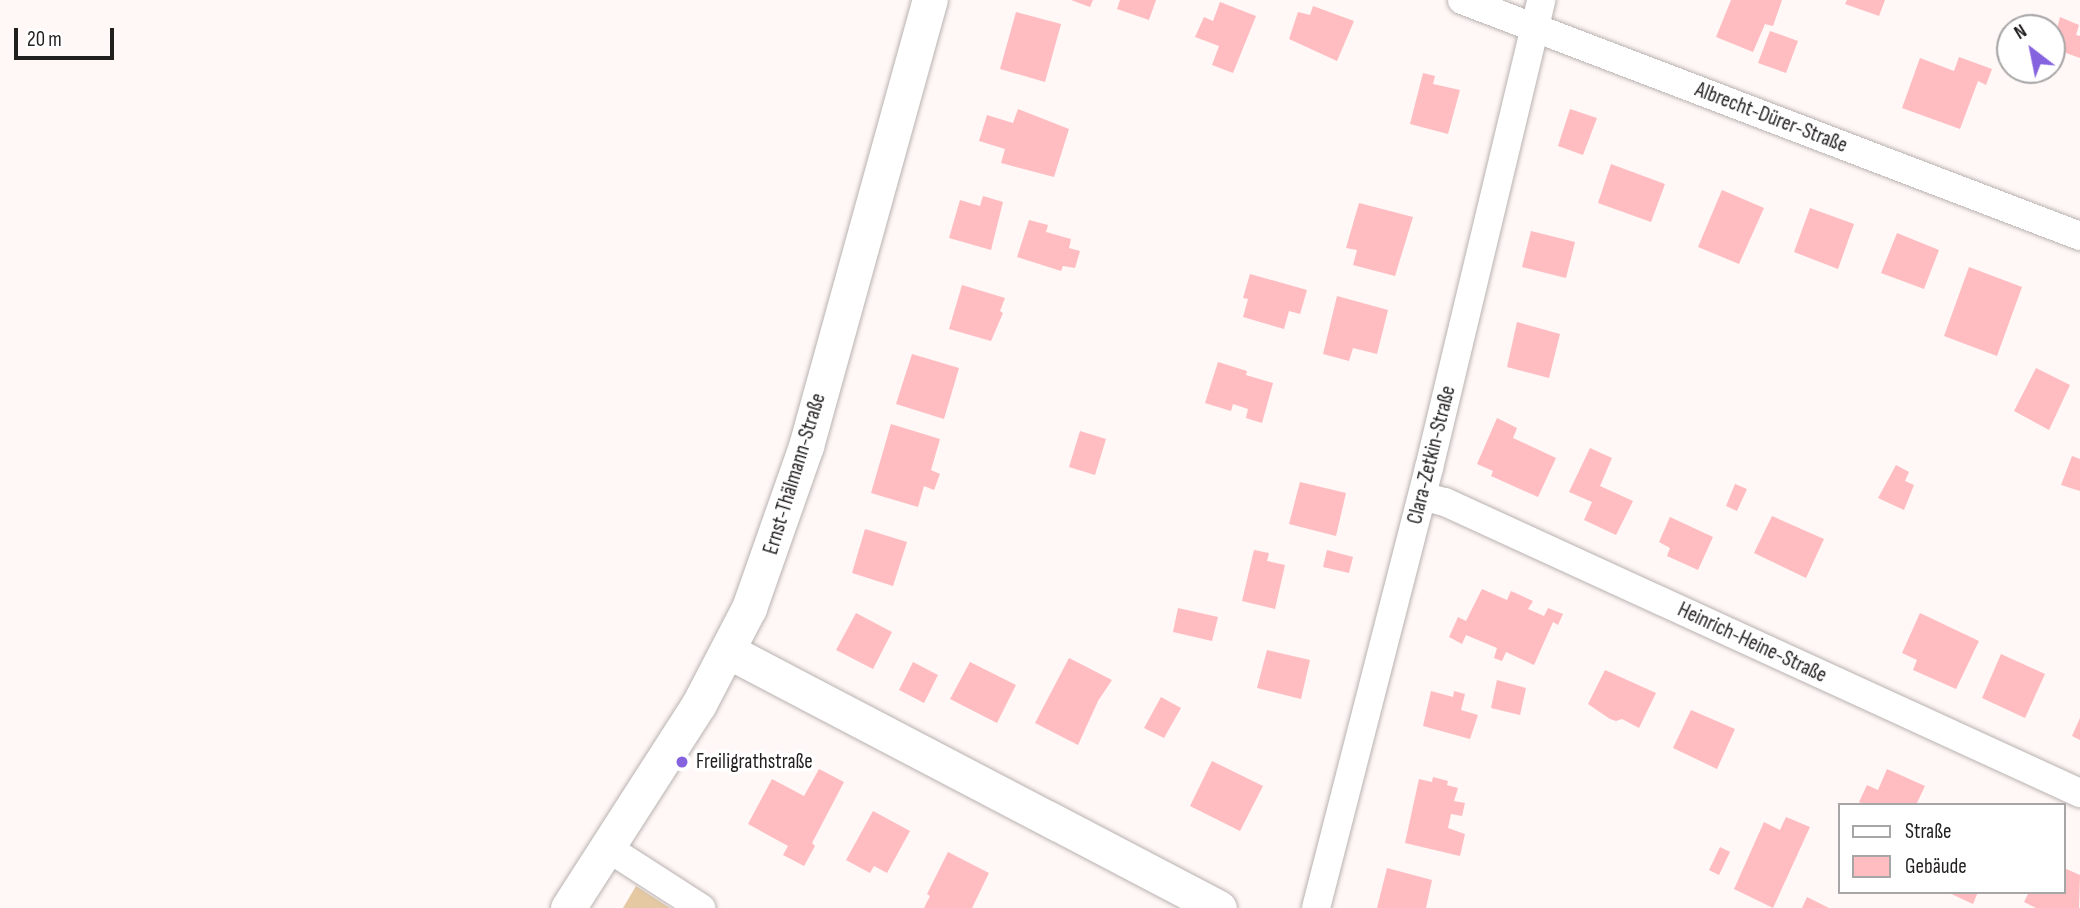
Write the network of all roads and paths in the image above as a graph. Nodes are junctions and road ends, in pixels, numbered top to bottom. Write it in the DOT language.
graph roads {
  1 [pos="930,0"];
  2 [pos="1462,0"];
  3 [pos="1538,13"];
  4 [pos="2080,236"];
  5 [pos="1422,496"];
  6 [pos="728,651"];
  7 [pos="2080,793"];
  8 [pos="608,848"];
  9 [pos="568,908"];
  10 [pos="701,908"];
  11 [pos="1219,908"];
  12 [pos="1316,908"];
  1 -- 6 [label="street, Ernst-Thälmann-Straße"];
  2 -- 3 [label="street, Albrecht-Dürer-Straße"];
  3 -- 4 [label="street, Albrecht-Dürer-Straße"];
  3 -- 5 [label="street, Clara-Zetkin-Straße"];
  5 -- 7 [label="street, Heinrich-Heine-Straße"];
  5 -- 12 [label="street, Clara-Zetkin-Straße"];
  6 -- 8 [label="street, Ernst-Thälmann-Straße"];
  6 -- 11 [label="street"];
  8 -- 9 [label="street, Ernst-Thälmann-Straße"];
  8 -- 10 [label="street"];
}
